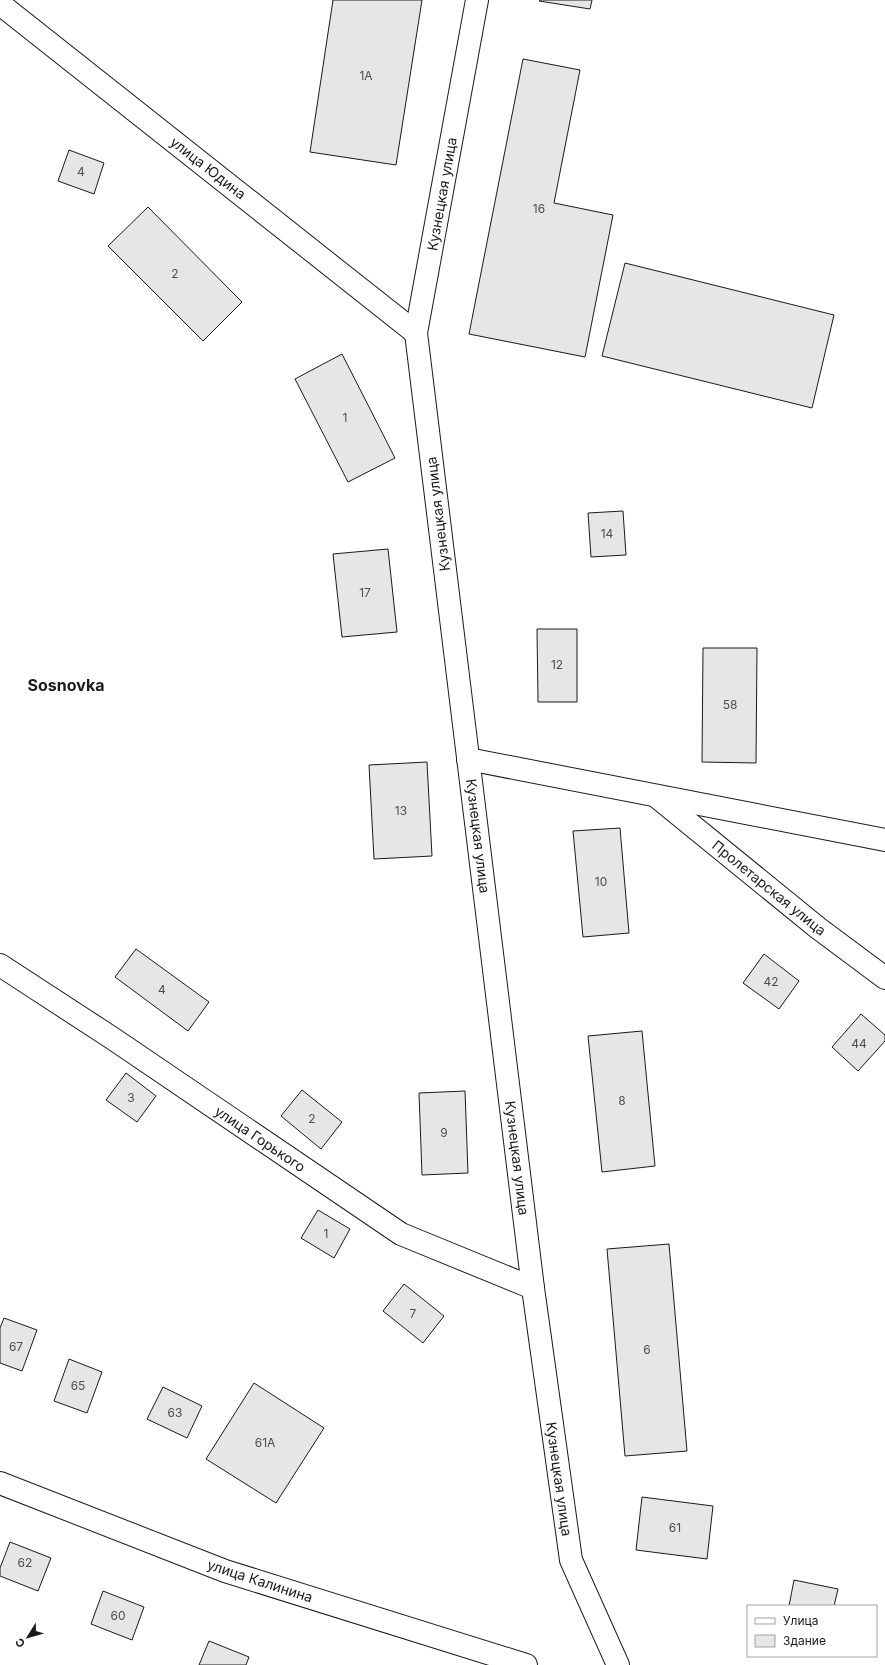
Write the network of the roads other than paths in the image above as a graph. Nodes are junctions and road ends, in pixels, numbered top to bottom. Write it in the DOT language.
graph roads {
  1 [pos="477,0"];
  2 [pos="0,4"];
  3 [pos="416,333"];
  4 [pos="468,759"];
  5 [pos="655,795"];
  6 [pos="885,840"];
  7 [pos="0,965"];
  8 [pos="885,978"];
  9 [pos="533,1288"];
  10 [pos="0,1483"];
  11 [pos="526,1665"];
  12 [pos="618,1665"];
  1 -- 3 [label="street, Кузнецкая улица"];
  2 -- 3 [label="street, улица Юдина"];
  3 -- 4 [label="street, Кузнецкая улица"];
  4 -- 5 [label="street, Пролетарская улица"];
  4 -- 9 [label="street, Кузнецкая улица"];
  5 -- 6 [label="street, Пролетарская улица"];
  5 -- 8 [label="street, Пролетарская улица"];
  7 -- 9 [label="street, улица Горького"];
  9 -- 12 [label="street, Кузнецкая улица"];
  10 -- 11 [label="street, улица Калинина"];
}
